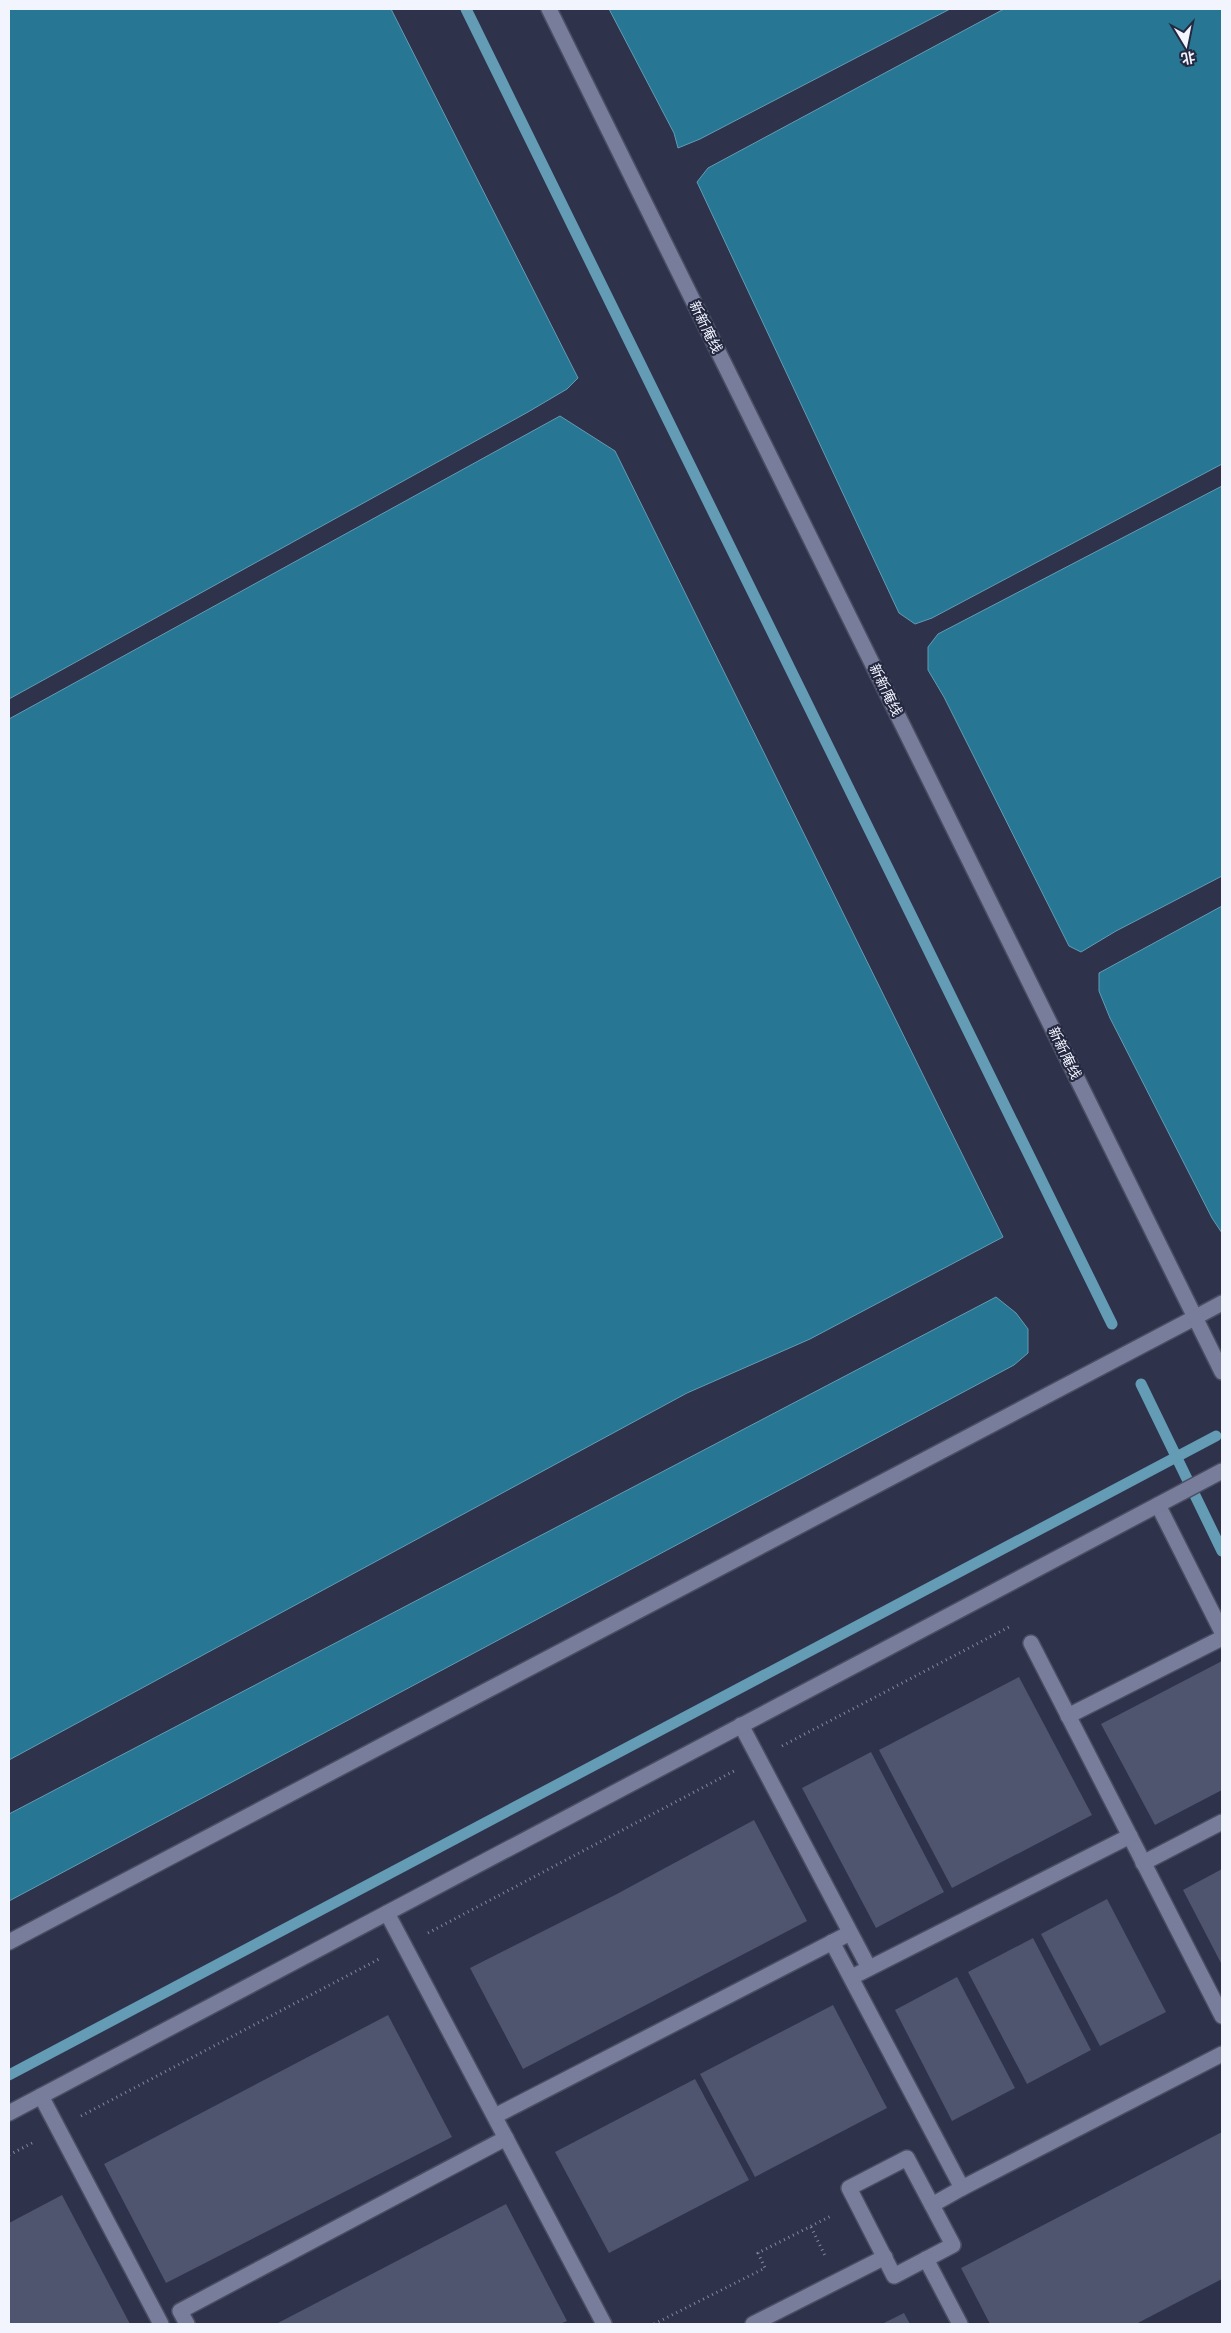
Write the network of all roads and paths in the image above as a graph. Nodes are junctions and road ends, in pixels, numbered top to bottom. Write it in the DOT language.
graph roads {
  1 [pos="549,9"];
  2 [pos="1222,1303"];
  3 [pos="1196,1318"];
  4 [pos="1222,1372"];
  5 [pos="1222,1471"];
  6 [pos="1158,1505"];
  7 [pos="1012,1626"];
  8 [pos="1222,1632"];
  9 [pos="1222,1638"];
  10 [pos="1031,1643"];
  11 [pos="1068,1716"];
  12 [pos="741,1726"];
  13 [pos="759,1758"];
  14 [pos="1222,1822"];
  15 [pos="1130,1836"];
  16 [pos="1144,1863"];
  17 [pos="387,1913"];
  18 [pos="850,1933"];
  19 [pos="9,1942"];
  20 [pos="832,1942"];
  21 [pos="404,1946"];
  22 [pos="869,1968"];
  23 [pos="852,1977"];
  24 [pos="1222,2016"];
  25 [pos="1222,2054"];
  26 [pos="41,2096"];
  27 [pos="9,2113"];
  28 [pos="495,2116"];
  29 [pos="58,2128"];
  30 [pos="506,2138"];
  31 [pos="9,2155"];
  32 [pos="962,2188"];
  33 [pos="856,2203"];
  34 [pos="932,2205"];
  35 [pos="811,2226"];
  36 [pos="884,2257"];
  37 [pos="926,2259"];
  38 [pos="838,2281"];
  39 [pos="180,2311"];
  40 [pos="160,2323"];
  41 [pos="188,2324"];
  42 [pos="604,2324"];
  43 [pos="654,2324"];
  44 [pos="753,2324"];
  45 [pos="960,2324"];
  1 -- 3 [label="street, 新新庵线"];
  2 -- 3 [label="street"];
  3 -- 4 [label="street, 新新庵线"];
  3 -- 19 [label="street"];
  5 -- 6 [label="street"];
  6 -- 8 [label="street"];
  6 -- 12 [label="street"];
  7 -- 13 [label="path"];
  9 -- 11 [label="street"];
  10 -- 11 [label="street"];
  11 -- 15 [label="street"];
  12 -- 13 [label="street"];
  12 -- 17 [label="street"];
  13 -- 18 [label="street"];
  13 -- 21 [label="path"];
  14 -- 16 [label="street"];
  15 -- 16 [label="street"];
  15 -- 22 [label="street"];
  16 -- 24 [label="street"];
  17 -- 21 [label="street"];
  17 -- 26 [label="street"];
  18 -- 20 [label="street"];
  18 -- 22 [label="street"];
  20 -- 23 [label="street"];
  20 -- 28 [label="street"];
  21 -- 28 [label="street"];
  21 -- 29 [label="path"];
  22 -- 23 [label="street"];
  23 -- 32 [label="street"];
  25 -- 32 [label="street"];
  26 -- 27 [label="street"];
  26 -- 29 [label="street"];
  28 -- 30 [label="street"];
  29 -- 31 [label="path"];
  29 -- 40 [label="street"];
  30 -- 39 [label="street"];
  30 -- 42 [label="street"];
  32 -- 34 [label="street"];
  33 -- 34 [label="street"];
  33 -- 35 [label="path"];
  33 -- 36 [label="street"];
  34 -- 37 [label="street"];
  35 -- 38 [label="path"];
  35 -- 43 [label="path"];
  36 -- 37 [label="street"];
  36 -- 38 [label="street"];
  37 -- 45 [label="street"];
  38 -- 44 [label="street"];
  39 -- 40 [label="street"];
  39 -- 41 [label="street"];
}
